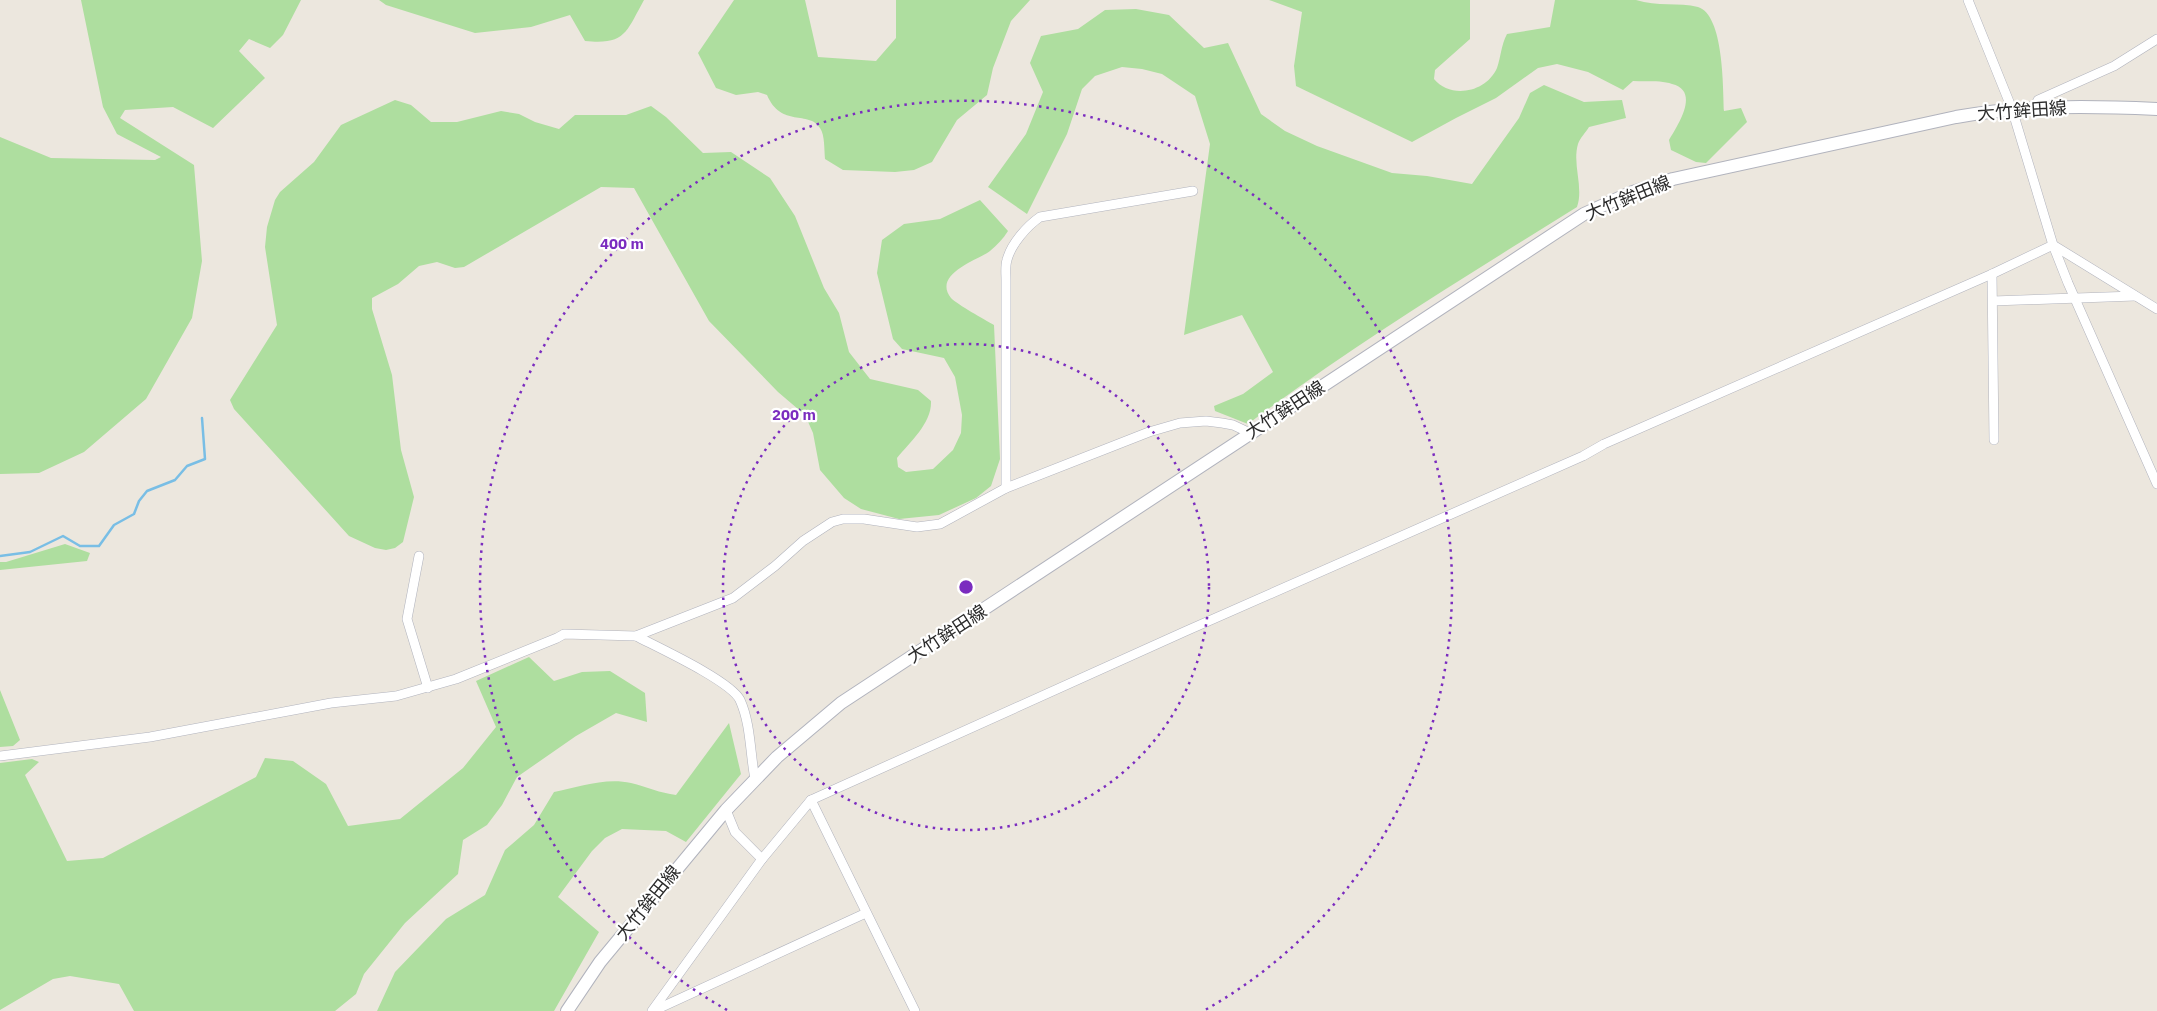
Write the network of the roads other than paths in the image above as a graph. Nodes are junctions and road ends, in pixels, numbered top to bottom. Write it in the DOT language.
graph roads {
  1 [pos="1968,0"];
  2 [pos="2157,39"];
  3 [pos="2035,107"];
  4 [pos="2012,109"];
  5 [pos="2157,110"];
  6 [pos="1193,191"];
  7 [pos="2053,245"];
  8 [pos="1992,274"];
  9 [pos="2135,296"];
  10 [pos="2075,299"];
  11 [pos="1993,301"];
  12 [pos="2157,309"];
  13 [pos="1250,434"];
  14 [pos="1994,440"];
  15 [pos="1569,454"];
  16 [pos="1583,456"];
  17 [pos="2157,484"];
  18 [pos="1006,488"];
  19 [pos="419,556"];
  20 [pos="636,636"];
  21 [pos="428,688"];
  22 [pos="0,756"];
  23 [pos="755,779"];
  24 [pos="811,800"];
  25 [pos="726,810"];
  26 [pos="762,859"];
  27 [pos="866,913"];
  28 [pos="568,1011"];
  29 [pos="652,1011"];
  30 [pos="915,1011"];
  1 -- 4 [label="street"];
  2 -- 3 [label="street"];
  3 -- 4 [label="main road, 大竹鉾田線"];
  3 -- 5 [label="main road, 大竹鉾田線"];
  4 -- 7 [label="street"];
  4 -- 13 [label="main road, 大竹鉾田線"];
  6 -- 18 [label="street"];
  7 -- 8 [label="street"];
  7 -- 9 [label="street"];
  7 -- 10 [label="street"];
  8 -- 11 [label="street"];
  8 -- 16 [label="street"];
  9 -- 10 [label="street"];
  9 -- 12 [label="street"];
  10 -- 11 [label="street"];
  10 -- 17 [label="street"];
  11 -- 14 [label="street"];
  13 -- 18 [label="street"];
  13 -- 23 [label="main road, 大竹鉾田線"];
  15 -- 16 [label="street"];
  16 -- 24 [label="street"];
  18 -- 20 [label="street"];
  19 -- 21 [label="street"];
  20 -- 21 [label="street"];
  20 -- 23 [label="street"];
  21 -- 22 [label="street"];
  23 -- 25 [label="main road, 大竹鉾田線"];
  24 -- 26 [label="street"];
  24 -- 27 [label="street"];
  25 -- 26 [label="street"];
  25 -- 28 [label="main road, 大竹鉾田線"];
  26 -- 29 [label="street"];
  27 -- 29 [label="street"];
  27 -- 30 [label="street"];
}
